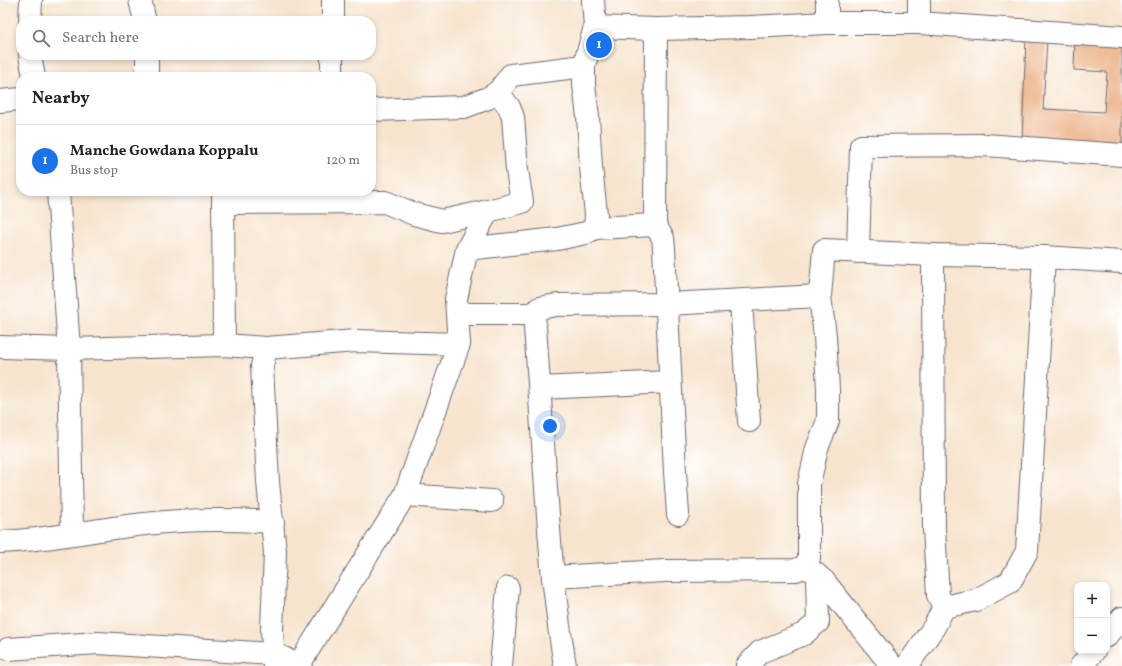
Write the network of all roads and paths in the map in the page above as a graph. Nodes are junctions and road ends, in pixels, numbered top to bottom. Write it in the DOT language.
graph roads {
  1 [pos="31,0"];
  2 [pos="140,0"];
  3 [pos="333,0"];
  4 [pos="593,0"];
  5 [pos="827,0"];
  6 [pos="919,0"];
  7 [pos="30,16"];
  8 [pos="143,16"];
  9 [pos="333,16"];
  10 [pos="827,23"];
  11 [pos="919,23"];
  12 [pos="595,27"];
  13 [pos="656,29"];
  14 [pos="1122,37"];
  15 [pos="31,60"];
  16 [pos="147,60"];
  17 [pos="332,60"];
  18 [pos="584,66"];
  19 [pos="33,72"];
  20 [pos="147,72"];
  21 [pos="332,72"];
  22 [pos="498,92"];
  23 [pos="16,100"];
  24 [pos="0,101"];
  25 [pos="376,110"];
  26 [pos="1122,155"];
  27 [pos="58,196"];
  28 [pos="223,197"];
  29 [pos="488,211"];
  30 [pos="655,226"];
  31 [pos="595,228"];
  32 [pos="467,249"];
  33 [pos="858,252"];
  34 [pos="933,255"];
  35 [pos="1044,257"];
  36 [pos="1122,262"];
  37 [pos="820,296"];
  38 [pos="741,301"];
  39 [pos="667,304"];
  40 [pos="457,314"];
  41 [pos="534,314"];
  42 [pos="459,344"];
  43 [pos="224,345"];
  44 [pos="0,347"];
  45 [pos="266,348"];
  46 [pos="69,349"];
  47 [pos="670,382"];
  48 [pos="540,388"];
  49 [pos="749,421"];
  50 [pos="404,495"];
  51 [pos="492,501"];
  52 [pos="678,514"];
  53 [pos="273,522"];
  54 [pos="72,533"];
  55 [pos="0,542"];
  56 [pos="811,570"];
  57 [pos="553,577"];
  58 [pos="508,588"];
  59 [pos="944,607"];
  60 [pos="1122,618"];
  61 [pos="1110,632"];
  62 [pos="9,650"];
  63 [pos="1091,654"];
  64 [pos="274,660"];
  65 [pos="300,666"];
  66 [pos="501,666"];
  67 [pos="565,666"];
  68 [pos="747,666"];
  69 [pos="892,666"];
  70 [pos="907,666"];
  71 [pos="1081,666"];
  1 -- 7 [label="street"];
  2 -- 8 [label="street"];
  3 -- 9 [label="street"];
  4 -- 12 [label="street"];
  5 -- 10 [label="street"];
  6 -- 11 [label="street"];
  10 -- 11 [label="street"];
  10 -- 13 [label="street"];
  11 -- 14 [label="street"];
  12 -- 13 [label="street"];
  12 -- 18 [label="street"];
  13 -- 30 [label="street"];
  15 -- 19 [label="street"];
  16 -- 20 [label="street"];
  17 -- 21 [label="street"];
  18 -- 22 [label="street"];
  18 -- 31 [label="street"];
  22 -- 25 [label="street"];
  22 -- 29 [label="street"];
  23 -- 24 [label="street"];
  26 -- 33 [label="street"];
  27 -- 46 [label="street"];
  28 -- 29 [label="street"];
  28 -- 43 [label="street"];
  29 -- 32 [label="street"];
  30 -- 31 [label="street"];
  30 -- 39 [label="street"];
  31 -- 32 [label="street"];
  32 -- 40 [label="street"];
  33 -- 34 [label="street"];
  33 -- 37 [label="street"];
  34 -- 35 [label="street"];
  34 -- 59 [label="street"];
  35 -- 36 [label="street"];
  35 -- 59 [label="street"];
  37 -- 38 [label="street"];
  37 -- 56 [label="street"];
  38 -- 39 [label="street"];
  38 -- 49 [label="street"];
  39 -- 41 [label="street"];
  39 -- 47 [label="street"];
  40 -- 41 [label="street"];
  40 -- 42 [label="street"];
  41 -- 48 [label="street"];
  42 -- 45 [label="street"];
  42 -- 50 [label="street"];
  43 -- 45 [label="street"];
  43 -- 46 [label="street"];
  44 -- 46 [label="street"];
  45 -- 53 [label="street"];
  46 -- 54 [label="street"];
  47 -- 48 [label="street"];
  47 -- 52 [label="street"];
  48 -- 57 [label="street"];
  50 -- 51 [label="street"];
  50 -- 65 [label="street"];
  53 -- 54 [label="street"];
  53 -- 64 [label="street"];
  54 -- 55 [label="street"];
  56 -- 57 [label="street"];
  56 -- 68 [label="street"];
  56 -- 69 [label="street"];
  57 -- 67 [label="street"];
  58 -- 66 [label="street"];
  59 -- 70 [label="street"];
  60 -- 61 [label="street"];
  62 -- 64 [label="street"];
  63 -- 71 [label="street"];
  64 -- 65 [label="street"];
}
